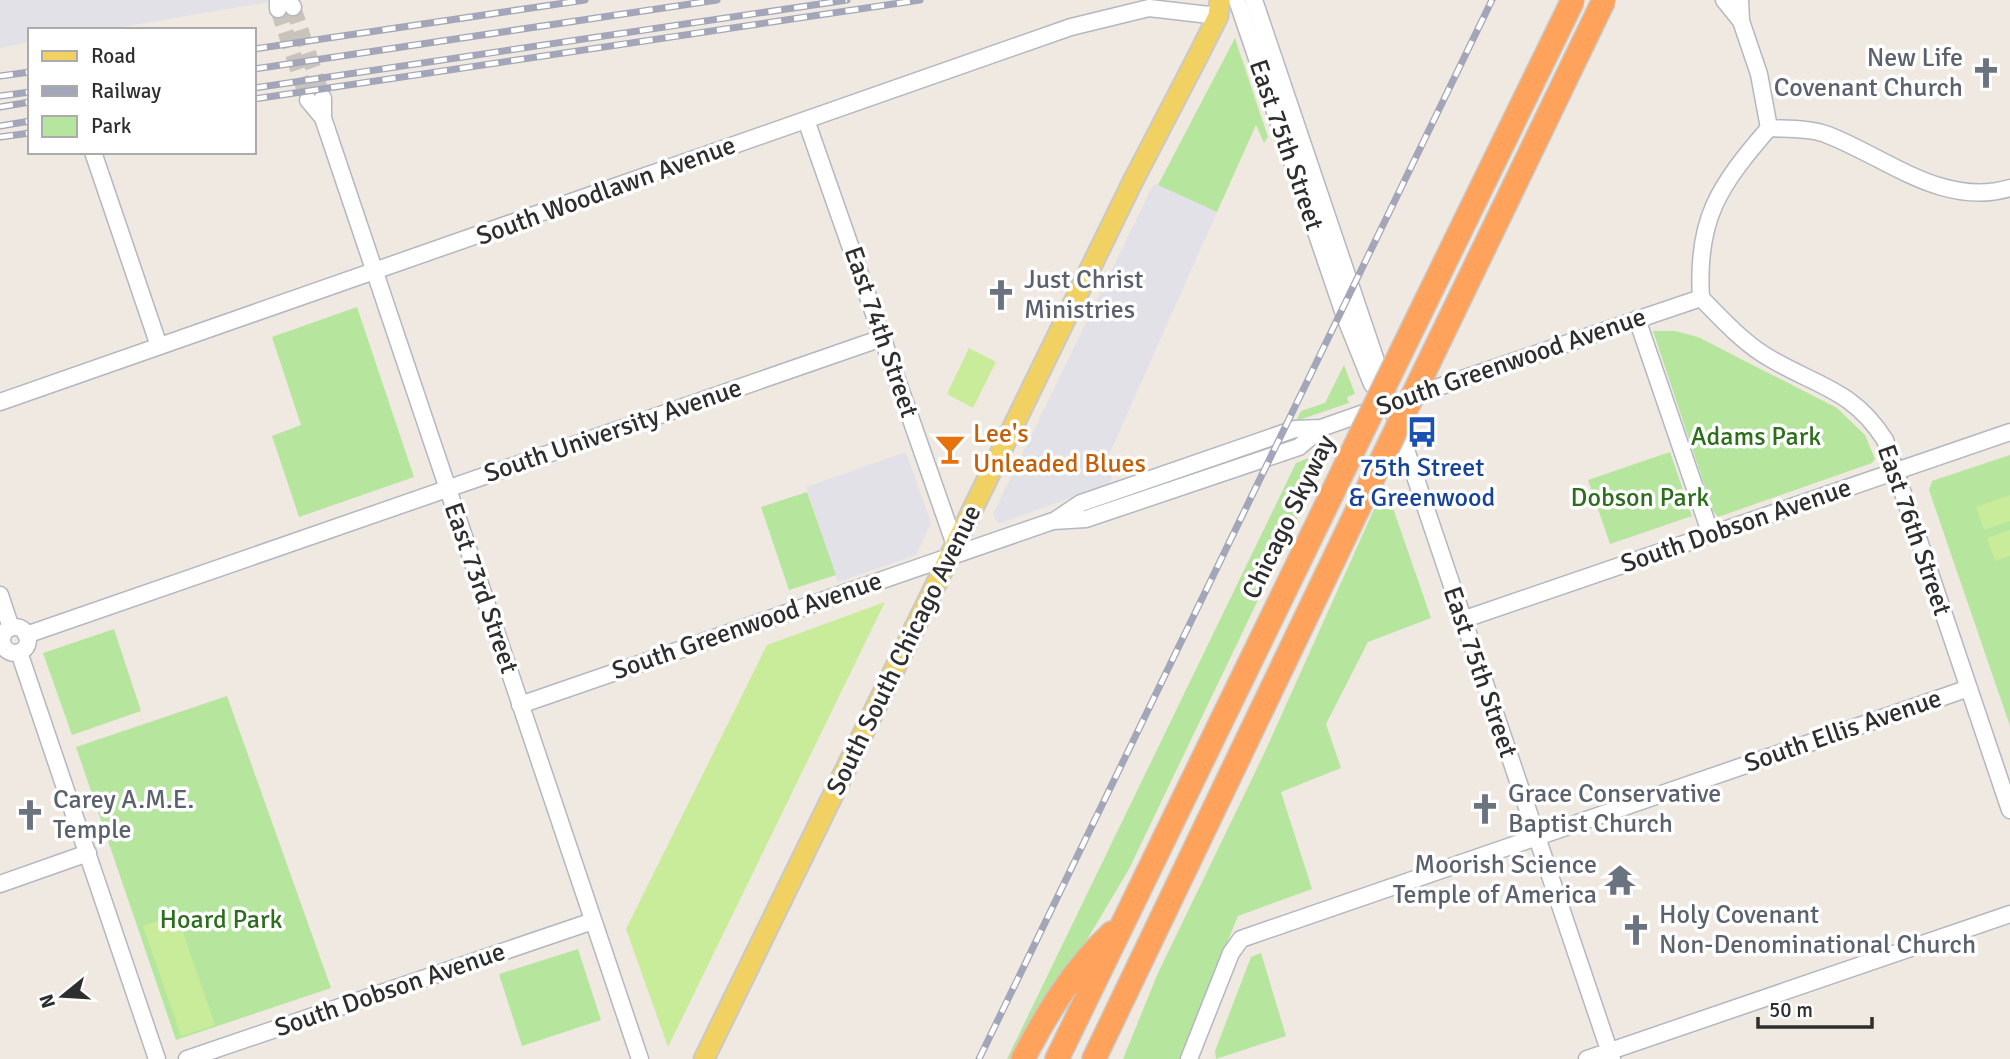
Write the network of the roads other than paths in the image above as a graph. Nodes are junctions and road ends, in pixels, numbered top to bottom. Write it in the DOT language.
graph roads {
  1 [pos="1235,0"];
  2 [pos="1254,0"];
  3 [pos="1573,0"];
  4 [pos="1604,0"];
  5 [pos="1724,0"];
  6 [pos="1740,0"];
  7 [pos="1219,8"];
  8 [pos="1741,21"];
  9 [pos="316,99"];
  10 [pos="806,120"];
  11 [pos="1769,128"];
  12 [pos="94,154"];
  13 [pos="2010,188"];
  14 [pos="375,273"];
  15 [pos="1702,298"];
  16 [pos="1637,319"];
  17 [pos="882,338"];
  18 [pos="159,346"];
  19 [pos="0,402"];
  20 [pos="1388,404"];
  21 [pos="2010,432"];
  22 [pos="1896,473"];
  23 [pos="448,488"];
  24 [pos="1711,535"];
  25 [pos="952,550"];
  26 [pos="0,596"];
  27 [pos="1462,620"];
  28 [pos="11,628"];
  29 [pos="26,635"];
  30 [pos="1,644"];
  31 [pos="19,652"];
  32 [pos="1969,688"];
  33 [pos="520,705"];
  34 [pos="2010,810"];
  35 [pos="1537,837"];
  36 [pos="88,853"];
  37 [pos="0,884"];
  38 [pos="2010,914"];
  39 [pos="593,921"];
  40 [pos="1122,923"];
  41 [pos="1113,1020"];
  42 [pos="1610,1055"];
  43 [pos="158,1059"];
  44 [pos="187,1059"];
  45 [pos="640,1059"];
  46 [pos="704,1059"];
  47 [pos="1023,1059"];
  48 [pos="1057,1059"];
  49 [pos="1094,1059"];
  50 [pos="1106,1059"];
  51 [pos="1189,1059"];
  52 [pos="1587,1059"];
  1 -- 7 [label="main road, South South Chicago Avenue"];
  1 -- 20 [label="street, East 75th Street"];
  2 -- 20 [label="street, East 75th Street"];
  3 -- 40 [label="highway, Chicago Skyway, bridge"];
  4 -- 41 [label="highway, bridge"];
  5 -- 8 [label="street"];
  6 -- 8 [label="street"];
  7 -- 10 [label="street, South Woodlawn Avenue"];
  7 -- 25 [label="main road, South South Chicago Avenue"];
  8 -- 11 [label="street"];
  9 -- 14 [label="street, East 73rd Street"];
  10 -- 14 [label="street, South Woodlawn Avenue"];
  10 -- 17 [label="street, East 74th Street"];
  11 -- 13 [label="street"];
  11 -- 15 [label="street"];
  12 -- 18 [label="street"];
  14 -- 18 [label="street, South Woodlawn Avenue"];
  14 -- 23 [label="street, East 73rd Street"];
  15 -- 16 [label="street, South Greenwood Avenue"];
  15 -- 22 [label="street, East 76th Street"];
  16 -- 20 [label="street, South Greenwood Avenue"];
  16 -- 24 [label="street"];
  17 -- 23 [label="street, South University Avenue"];
  17 -- 25 [label="street, East 74th Street"];
  18 -- 19 [label="street, South Woodlawn Avenue"];
  20 -- 25 [label="street, South Greenwood Avenue"];
  20 -- 27 [label="street, East 75th Street"];
  21 -- 22 [label="street, South Dobson Avenue"];
  22 -- 24 [label="street, South Dobson Avenue"];
  22 -- 32 [label="street, East 76th Street"];
  23 -- 29 [label="street, South University Avenue"];
  23 -- 33 [label="street, East 73rd Street"];
  24 -- 27 [label="street, South Dobson Avenue"];
  25 -- 33 [label="street, South Greenwood Avenue"];
  25 -- 46 [label="main road, South South Chicago Avenue"];
  26 -- 28 [label="street"];
  27 -- 35 [label="street, East 75th Street"];
  28 -- 29 [label="street"];
  28 -- 30 [label="street"];
  29 -- 31 [label="street"];
  30 -- 31 [label="street"];
  31 -- 36 [label="street"];
  32 -- 34 [label="street, East 76th Street"];
  32 -- 35 [label="street, South Ellis Avenue"];
  33 -- 39 [label="street, East 73rd Street"];
  35 -- 42 [label="street, East 75th Street"];
  35 -- 51 [label="street, South Ellis Avenue"];
  36 -- 37 [label="street"];
  36 -- 43 [label="street"];
  38 -- 42 [label="street"];
  39 -- 44 [label="street, South Dobson Avenue"];
  39 -- 45 [label="street, East 73rd Street"];
  40 -- 47 [label="highway"];
  40 -- 48 [label="highway, Chicago Skyway"];
  41 -- 49 [label="highway"];
  41 -- 50 [label="highway"];
  42 -- 52 [label="street"];
}
